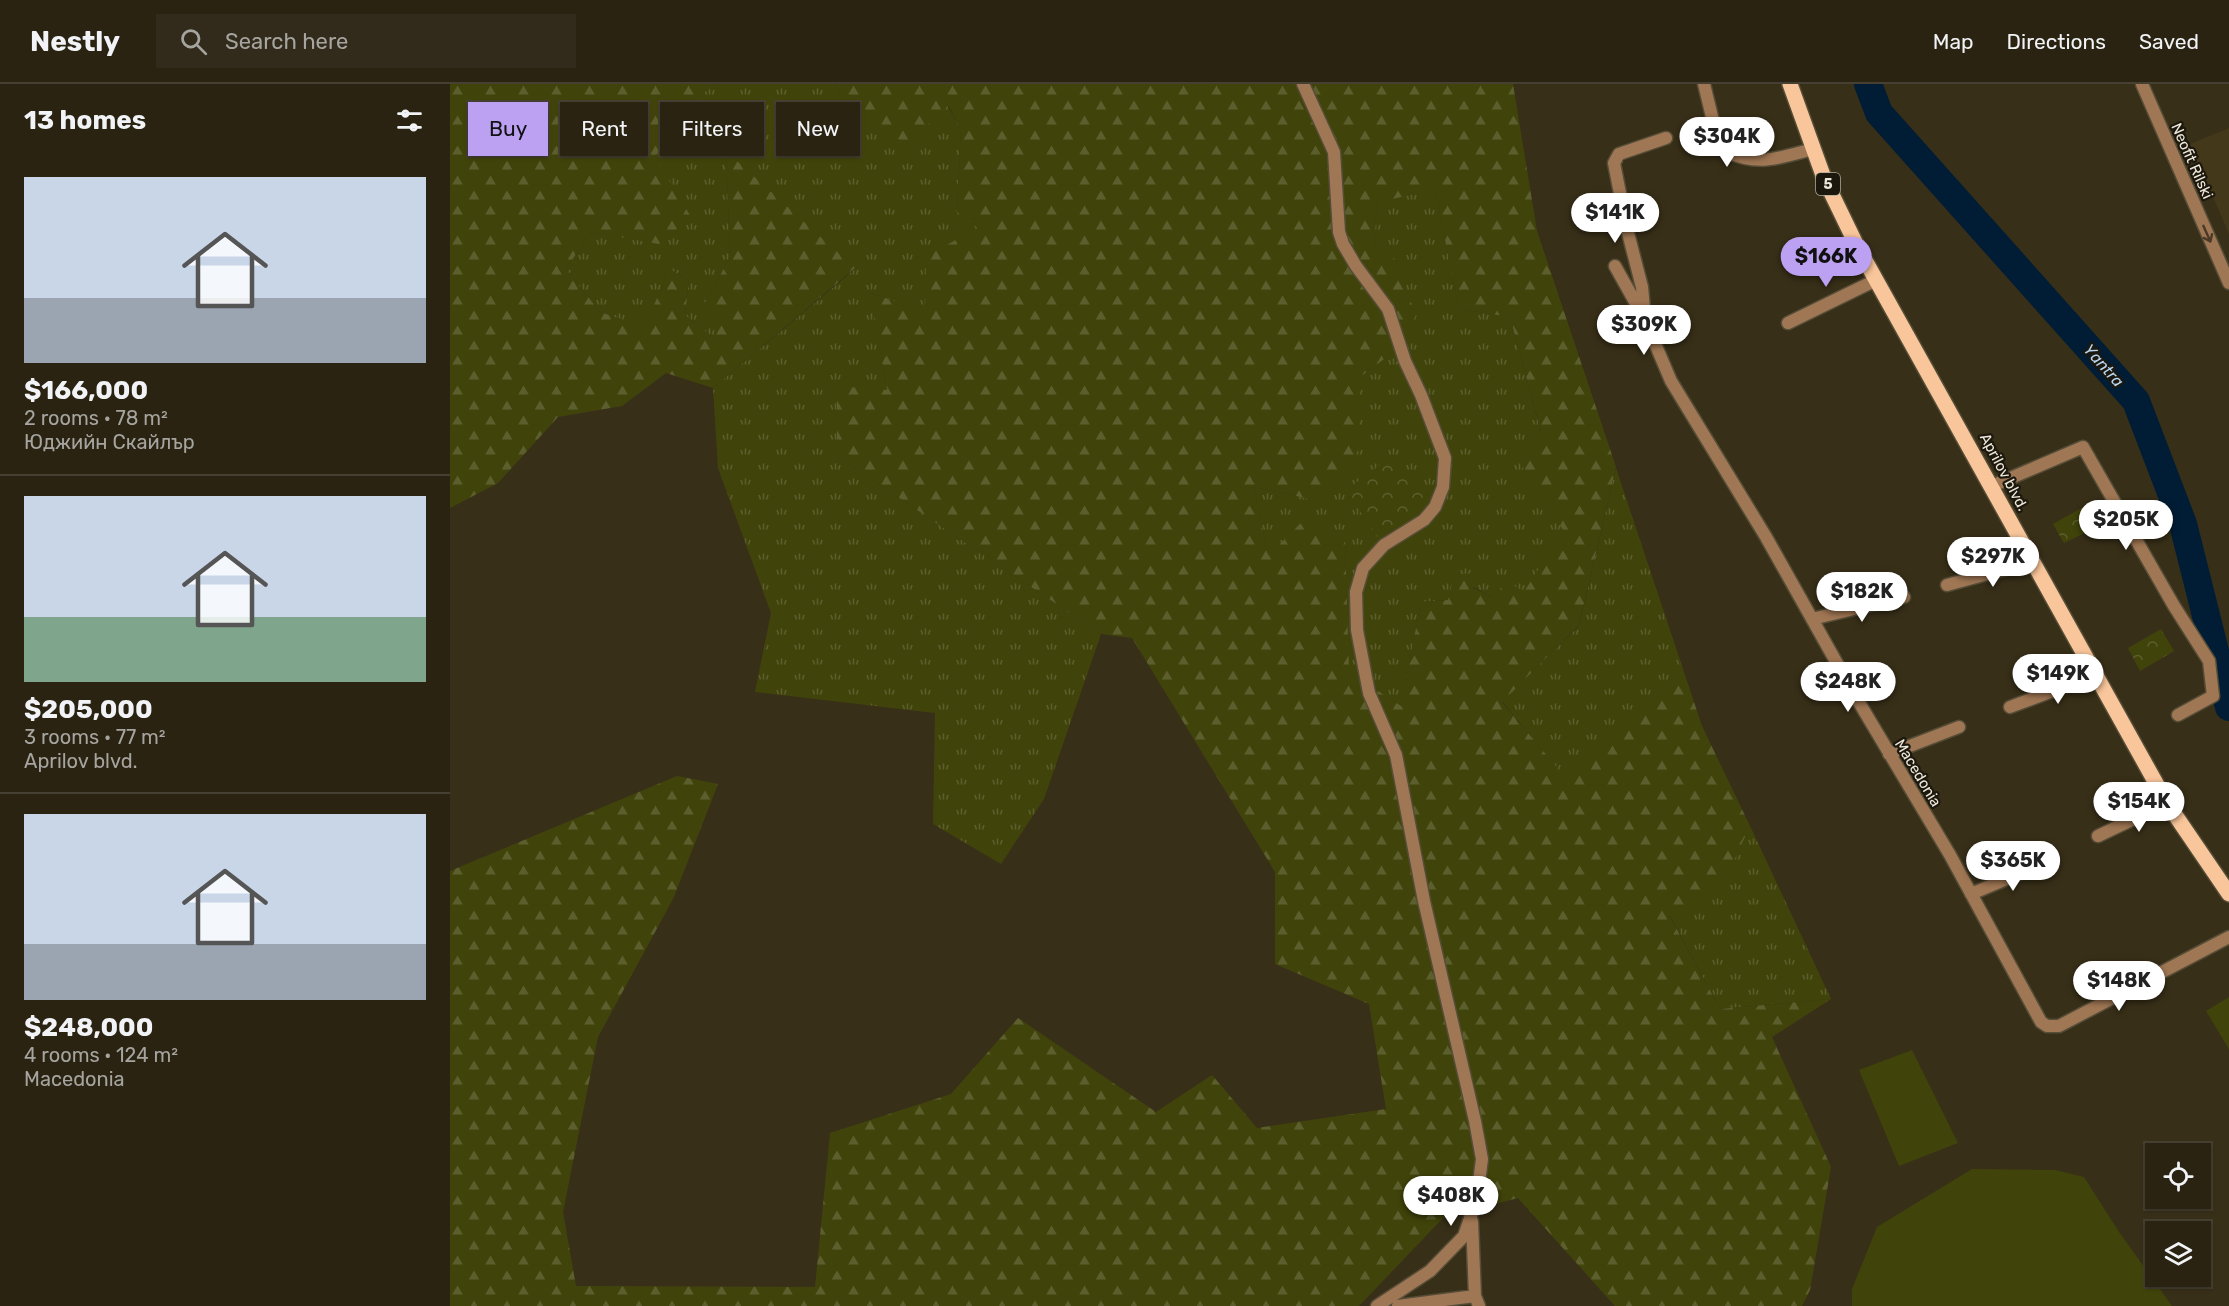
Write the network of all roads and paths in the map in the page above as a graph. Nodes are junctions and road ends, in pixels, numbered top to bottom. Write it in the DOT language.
graph roads {
  1 [pos="1303,84"];
  2 [pos="1704,84"];
  3 [pos="1790,84"];
  4 [pos="2142,84"];
  5 [pos="1666,138"];
  6 [pos="1813,149"];
  7 [pos="1615,266"];
  8 [pos="1876,280"];
  9 [pos="2229,283"];
  10 [pos="1645,320"];
  11 [pos="1788,323"];
  12 [pos="1992,486"];
  13 [pos="2031,562"];
  14 [pos="1947,585"];
  15 [pos="1904,597"];
  16 [pos="1812,620"];
  17 [pos="2095,675"];
  18 [pos="2010,707"];
  19 [pos="2178,715"];
  20 [pos="1959,727"];
  21 [pos="1889,754"];
  22 [pos="2167,803"];
  23 [pos="2098,836"];
  24 [pos="2044,863"];
  25 [pos="1971,894"];
  26 [pos="2229,894"];
  27 [pos="2229,937"];
  28 [pos="1472,1217"];
  29 [pos="1477,1301"];
  30 [pos="1377,1306"];
  31 [pos="1398,1306"];
  1 -- 28 [label="street"];
  2 -- 6 [label="street"];
  3 -- 6 [label="main road, Aprilov blvd. / 5"];
  4 -- 9 [label="street, Neofit Rilski, one-way"];
  5 -- 10 [label="street"];
  6 -- 8 [label="main road, Aprilov blvd. / 5"];
  7 -- 10 [label="street"];
  8 -- 11 [label="street"];
  8 -- 12 [label="main road, Aprilov blvd. / 5"];
  10 -- 16 [label="street, Macedonia"];
  12 -- 13 [label="main road, Aprilov blvd. / 5"];
  12 -- 19 [label="street"];
  13 -- 14 [label="street"];
  13 -- 17 [label="main road, Aprilov blvd. / 5"];
  15 -- 16 [label="street"];
  16 -- 21 [label="street, Macedonia"];
  17 -- 18 [label="street"];
  17 -- 22 [label="main road, Aprilov blvd. / 5"];
  20 -- 21 [label="street"];
  21 -- 25 [label="street, Macedonia"];
  22 -- 23 [label="street"];
  22 -- 26 [label="main road, Aprilov blvd. / 5"];
  24 -- 25 [label="street"];
  25 -- 27 [label="street, Macedonia"];
  28 -- 29 [label="street"];
  28 -- 30 [label="street"];
  29 -- 31 [label="street"];
}
